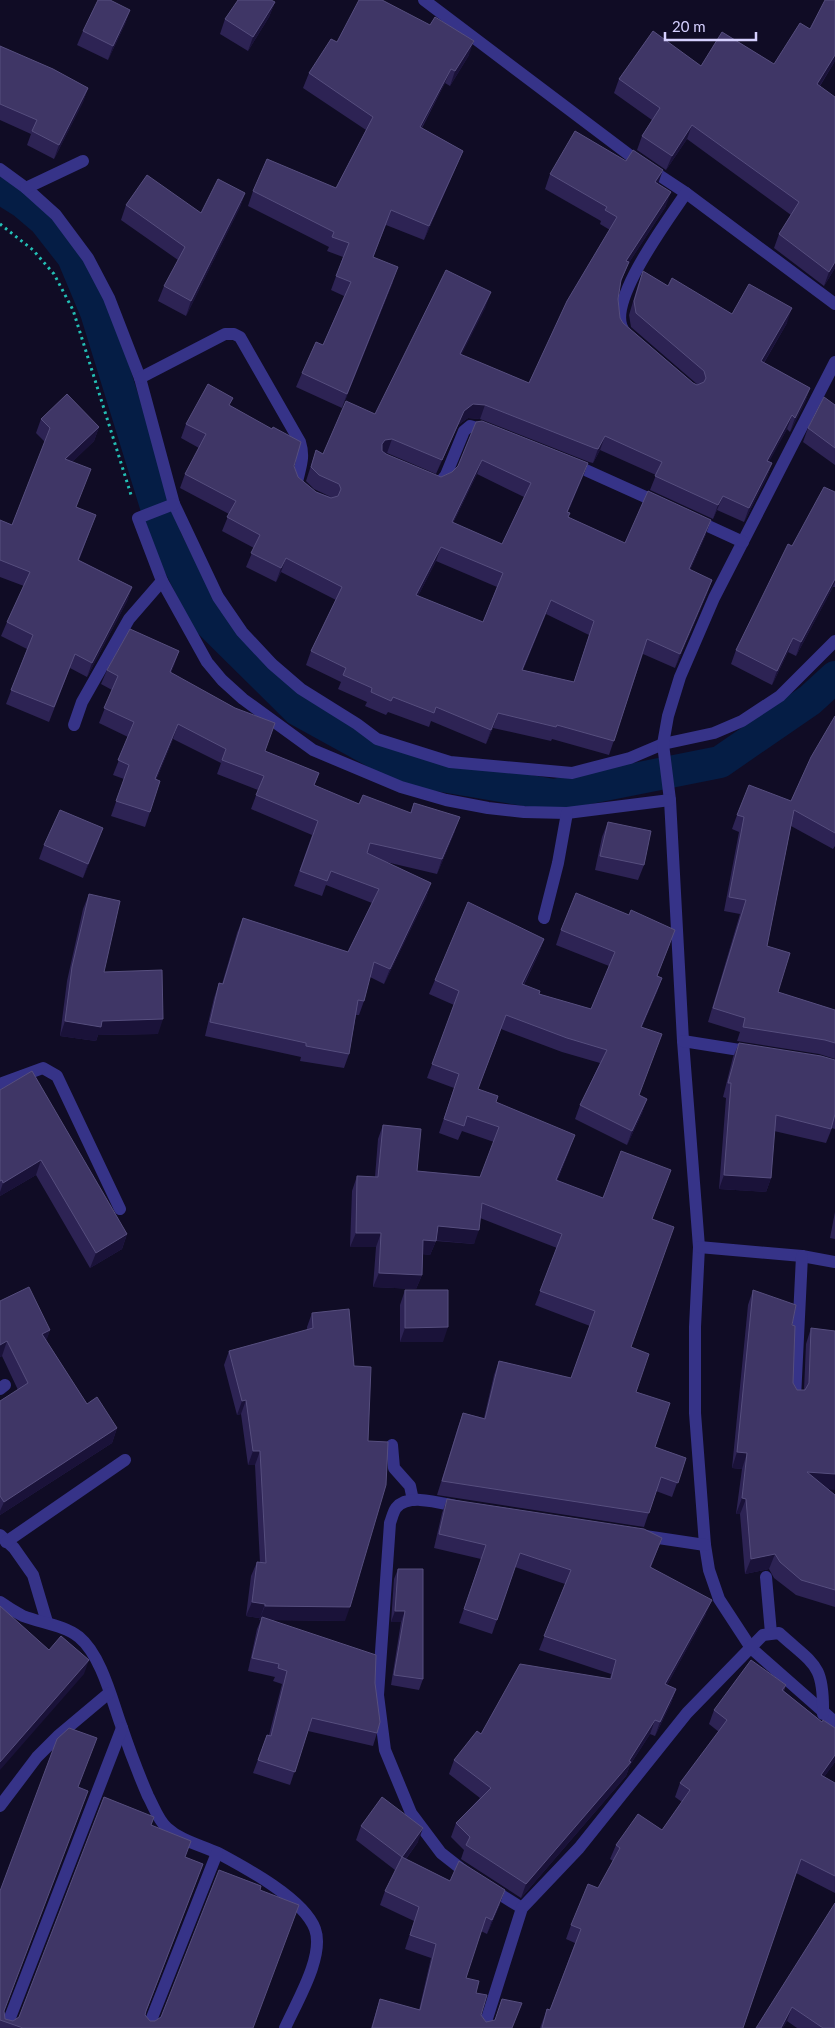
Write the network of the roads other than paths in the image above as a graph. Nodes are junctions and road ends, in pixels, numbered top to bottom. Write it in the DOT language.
graph roads {
  1 [pos="424,0"];
  2 [pos="83,161"];
  3 [pos="0,169"];
  4 [pos="26,188"];
  5 [pos="686,193"];
  6 [pos="835,304"];
  7 [pos="637,343"];
  8 [pos="835,362"];
  9 [pos="140,378"];
  10 [pos="497,434"];
  11 [pos="558,458"];
  12 [pos="418,476"];
  13 [pos="316,499"];
  14 [pos="170,506"];
  15 [pos="743,542"];
  16 [pos="162,581"];
  17 [pos="835,641"];
  18 [pos="74,725"];
  19 [pos="664,750"];
  20 [pos="670,800"];
  21 [pos="567,813"];
  22 [pos="544,918"];
  23 [pos="684,1041"];
  24 [pos="760,1053"];
  25 [pos="0,1084"];
  26 [pos="120,1209"];
  27 [pos="699,1246"];
  28 [pos="802,1256"];
  29 [pos="835,1262"];
  30 [pos="795,1398"];
  31 [pos="392,1445"];
  32 [pos="125,1460"];
  33 [pos="413,1500"];
  34 [pos="469,1508"];
  35 [pos="629,1533"];
  36 [pos="3,1539"];
  37 [pos="705,1545"];
  38 [pos="766,1577"];
  39 [pos="2,1607"];
  40 [pos="47,1622"];
  41 [pos="771,1633"];
  42 [pos="751,1648"];
  43 [pos="110,1693"];
  44 [pos="823,1714"];
  45 [pos="835,1722"];
  46 [pos="122,1728"];
  47 [pos="0,1806"];
  48 [pos="217,1853"];
  49 [pos="522,1908"];
  50 [pos="6,2028"];
  51 [pos="148,2028"];
  52 [pos="285,2028"];
  53 [pos="484,2028"];
  1 -- 5 [label="street"];
  2 -- 4 [label="street"];
  3 -- 4 [label="street"];
  4 -- 9 [label="street"];
  5 -- 6 [label="street"];
  5 -- 7 [label="street"];
  8 -- 15 [label="street"];
  9 -- 13 [label="street"];
  9 -- 14 [label="street"];
  10 -- 12 [label="street"];
  11 -- 15 [label="street"];
  14 -- 16 [label="street"];
  14 -- 19 [label="street"];
  15 -- 19 [label="street"];
  16 -- 18 [label="street"];
  16 -- 21 [label="street"];
  17 -- 19 [label="street"];
  19 -- 20 [label="street"];
  20 -- 21 [label="street"];
  20 -- 23 [label="street"];
  21 -- 22 [label="street"];
  23 -- 24 [label="street"];
  23 -- 27 [label="street"];
  25 -- 26 [label="street"];
  27 -- 28 [label="street"];
  27 -- 37 [label="street"];
  28 -- 29 [label="street"];
  28 -- 30 [label="street"];
  31 -- 33 [label="street"];
  32 -- 36 [label="street"];
  33 -- 34 [label="street"];
  33 -- 49 [label="street"];
  35 -- 37 [label="street"];
  36 -- 40 [label="street"];
  37 -- 42 [label="street"];
  38 -- 41 [label="street"];
  39 -- 40 [label="street"];
  40 -- 43 [label="street"];
  41 -- 42 [label="street"];
  41 -- 44 [label="street"];
  42 -- 44 [label="street"];
  42 -- 49 [label="street"];
  43 -- 46 [label="street"];
  43 -- 47 [label="street"];
  44 -- 45 [label="street"];
  46 -- 48 [label="street"];
  46 -- 50 [label="street"];
  48 -- 51 [label="street"];
  48 -- 52 [label="street"];
  49 -- 53 [label="street"];
}
